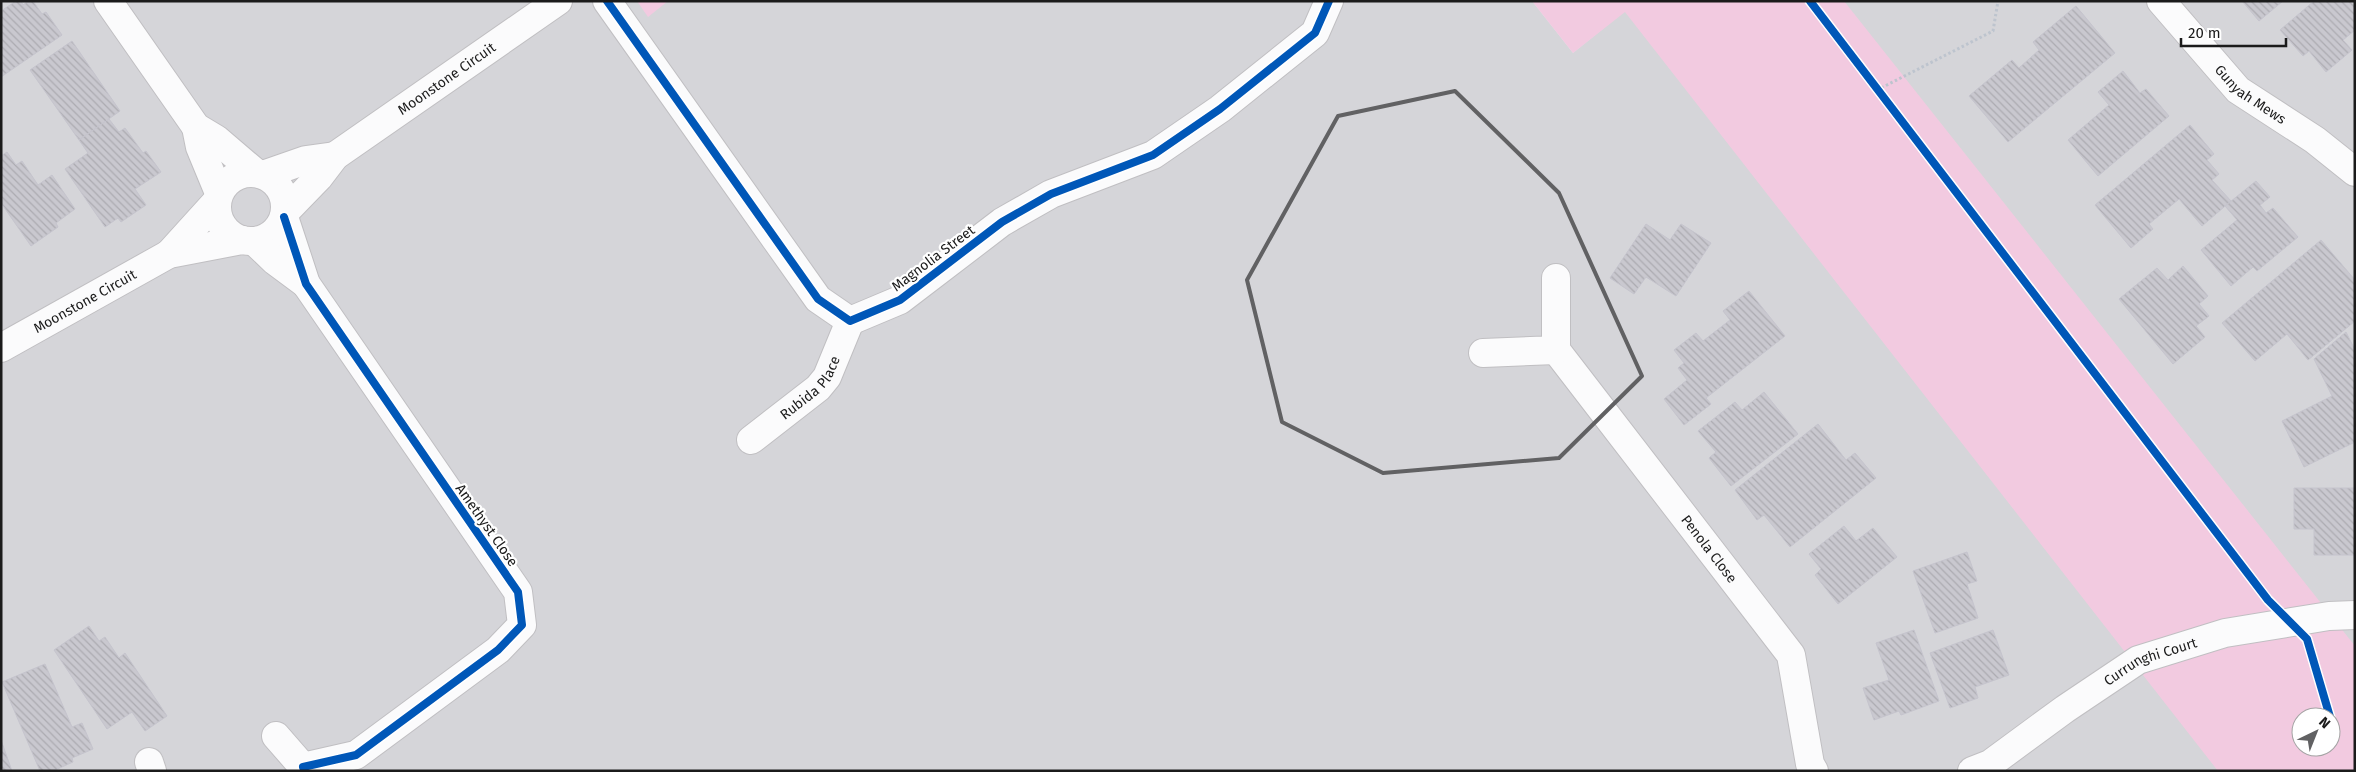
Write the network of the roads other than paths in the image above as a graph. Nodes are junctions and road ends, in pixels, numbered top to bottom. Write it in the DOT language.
graph roads {
  1 [pos="108,1"];
  2 [pos="558,1"];
  3 [pos="607,1"];
  4 [pos="1329,1"];
  5 [pos="2161,1"];
  6 [pos="196,127"];
  7 [pos="334,156"];
  8 [pos="2355,172"];
  9 [pos="259,174"];
  10 [pos="218,197"];
  11 [pos="284,214"];
  12 [pos="248,240"];
  13 [pos="169,254"];
  14 [pos="1556,278"];
  15 [pos="306,284"];
  16 [pos="850,321"];
  17 [pos="1,348"];
  18 [pos="1556,350"];
  19 [pos="1483,353"];
  20 [pos="752,440"];
  21 [pos="2355,615"];
  22 [pos="276,736"];
  23 [pos="303,769"];
  24 [pos="1814,771"];
  25 [pos="1972,771"];
  1 -- 6 [label="street"];
  2 -- 7 [label="street, Moonstone Circuit"];
  3 -- 16 [label="street"];
  4 -- 16 [label="street, Magnolia Street"];
  5 -- 8 [label="street, Gunyah Mews"];
  6 -- 9 [label="street"];
  6 -- 10 [label="street"];
  7 -- 9 [label="street, Moonstone Circuit"];
  7 -- 11 [label="street, Moonstone Circuit"];
  9 -- 10 [label="street"];
  9 -- 11 [label="street"];
  10 -- 12 [label="street"];
  10 -- 13 [label="street, Moonstone Circuit"];
  11 -- 12 [label="street"];
  11 -- 15 [label="street, Amethyst Close"];
  12 -- 13 [label="street, Moonstone Circuit"];
  12 -- 15 [label="street, Amethyst Close"];
  13 -- 17 [label="street, Moonstone Circuit"];
  14 -- 18 [label="street"];
  15 -- 23 [label="street, Amethyst Close"];
  16 -- 20 [label="street, Rubida Place"];
  18 -- 19 [label="street"];
  18 -- 24 [label="street, Penola Close"];
  21 -- 25 [label="street, Currunghi Court"];
  22 -- 23 [label="street, Amethyst Close"];
}
